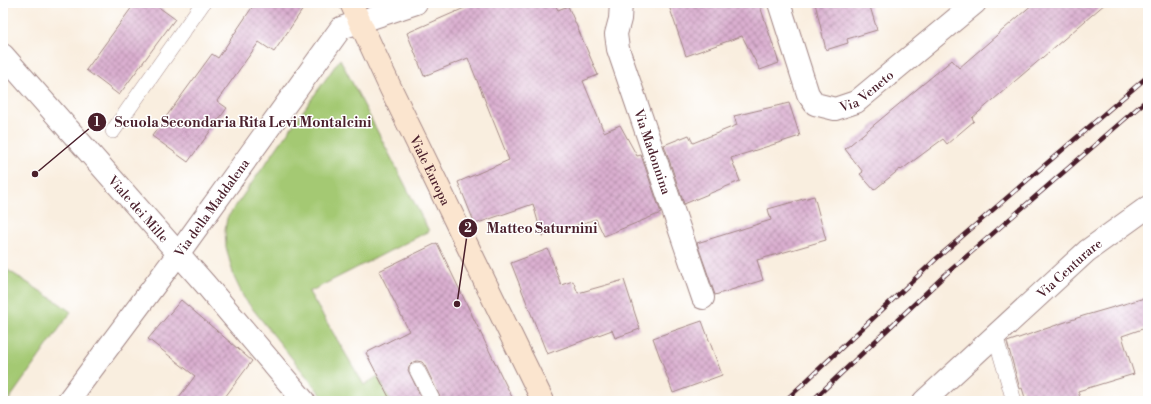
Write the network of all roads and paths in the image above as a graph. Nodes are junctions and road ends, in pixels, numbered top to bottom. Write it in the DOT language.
graph roads {
  1 [pos="203,3"];
  2 [pos="416,3"];
  3 [pos="621,3"];
  4 [pos="779,3"];
  5 [pos="975,3"];
  6 [pos="356,12"];
  7 [pos="3,55"];
  8 [pos="113,131"];
  9 [pos="1148,206"];
  10 [pos="178,254"];
  11 [pos="703,298"];
  12 [pos="995,335"];
  13 [pos="417,370"];
  14 [pos="68,401"];
  15 [pos="304,401"];
  16 [pos="433,401"];
  17 [pos="543,401"];
  18 [pos="924,401"];
  19 [pos="1014,401"];
  1 -- 8 [label="lane"];
  2 -- 6 [label="street"];
  3 -- 11 [label="street, Via Madonnina"];
  4 -- 5 [label="street, Via Veneto"];
  6 -- 10 [label="street, Via della Maddalena"];
  6 -- 17 [label="street, Viale Europa"];
  7 -- 10 [label="street, Viale dei Mille"];
  9 -- 12 [label="street, Via Centurare"];
  10 -- 14 [label="street, Via della Maddalena"];
  10 -- 15 [label="street, Viale dei Mille"];
  12 -- 18 [label="street, Via Centurare"];
  12 -- 19 [label="lane"];
  13 -- 16 [label="lane"];
}
